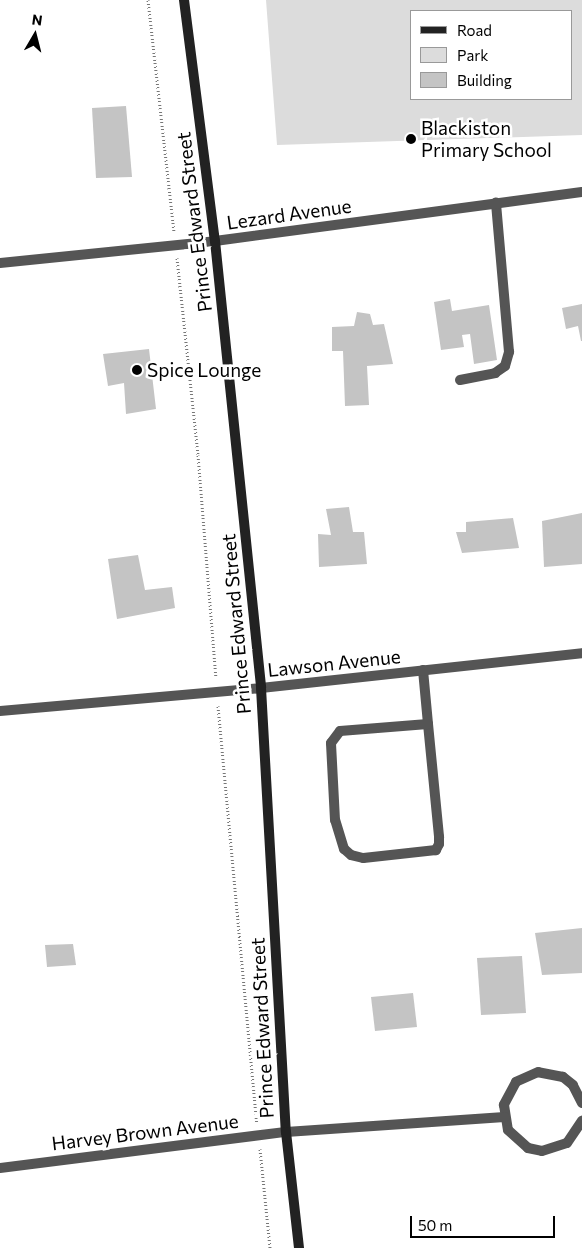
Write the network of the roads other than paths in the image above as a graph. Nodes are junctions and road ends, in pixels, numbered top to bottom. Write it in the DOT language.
graph roads {
  1 [pos="184,0"];
  2 [pos="582,192"];
  3 [pos="496,203"];
  4 [pos="215,241"];
  5 [pos="0,264"];
  6 [pos="460,380"];
  7 [pos="582,652"];
  8 [pos="423,670"];
  9 [pos="261,688"];
  10 [pos="0,711"];
  11 [pos="428,724"];
  12 [pos="582,1103"];
  13 [pos="504,1117"];
  14 [pos="582,1121"];
  15 [pos="286,1132"];
  16 [pos="0,1168"];
  17 [pos="299,1248"];
  1 -- 4 [label="main road, Prince Edward Street"];
  2 -- 3 [label="street, Lezard Avenue"];
  3 -- 4 [label="street, Lezard Avenue"];
  3 -- 6 [label="street"];
  4 -- 5 [label="street, Lezard Avenue"];
  4 -- 9 [label="main road, Prince Edward Street"];
  7 -- 8 [label="street, Lawson Avenue"];
  8 -- 9 [label="street, Lawson Avenue"];
  8 -- 11 [label="street"];
  9 -- 10 [label="street, Lawson Avenue"];
  9 -- 15 [label="main road, Prince Edward Street"];
  11 -- 11 [label="street"];
  12 -- 13 [label="street"];
  13 -- 14 [label="street"];
  13 -- 15 [label="street, Harvey Brown Avenue"];
  15 -- 16 [label="street, Harvey Brown Avenue"];
  15 -- 17 [label="main road, Prince Edward Street"];
}
